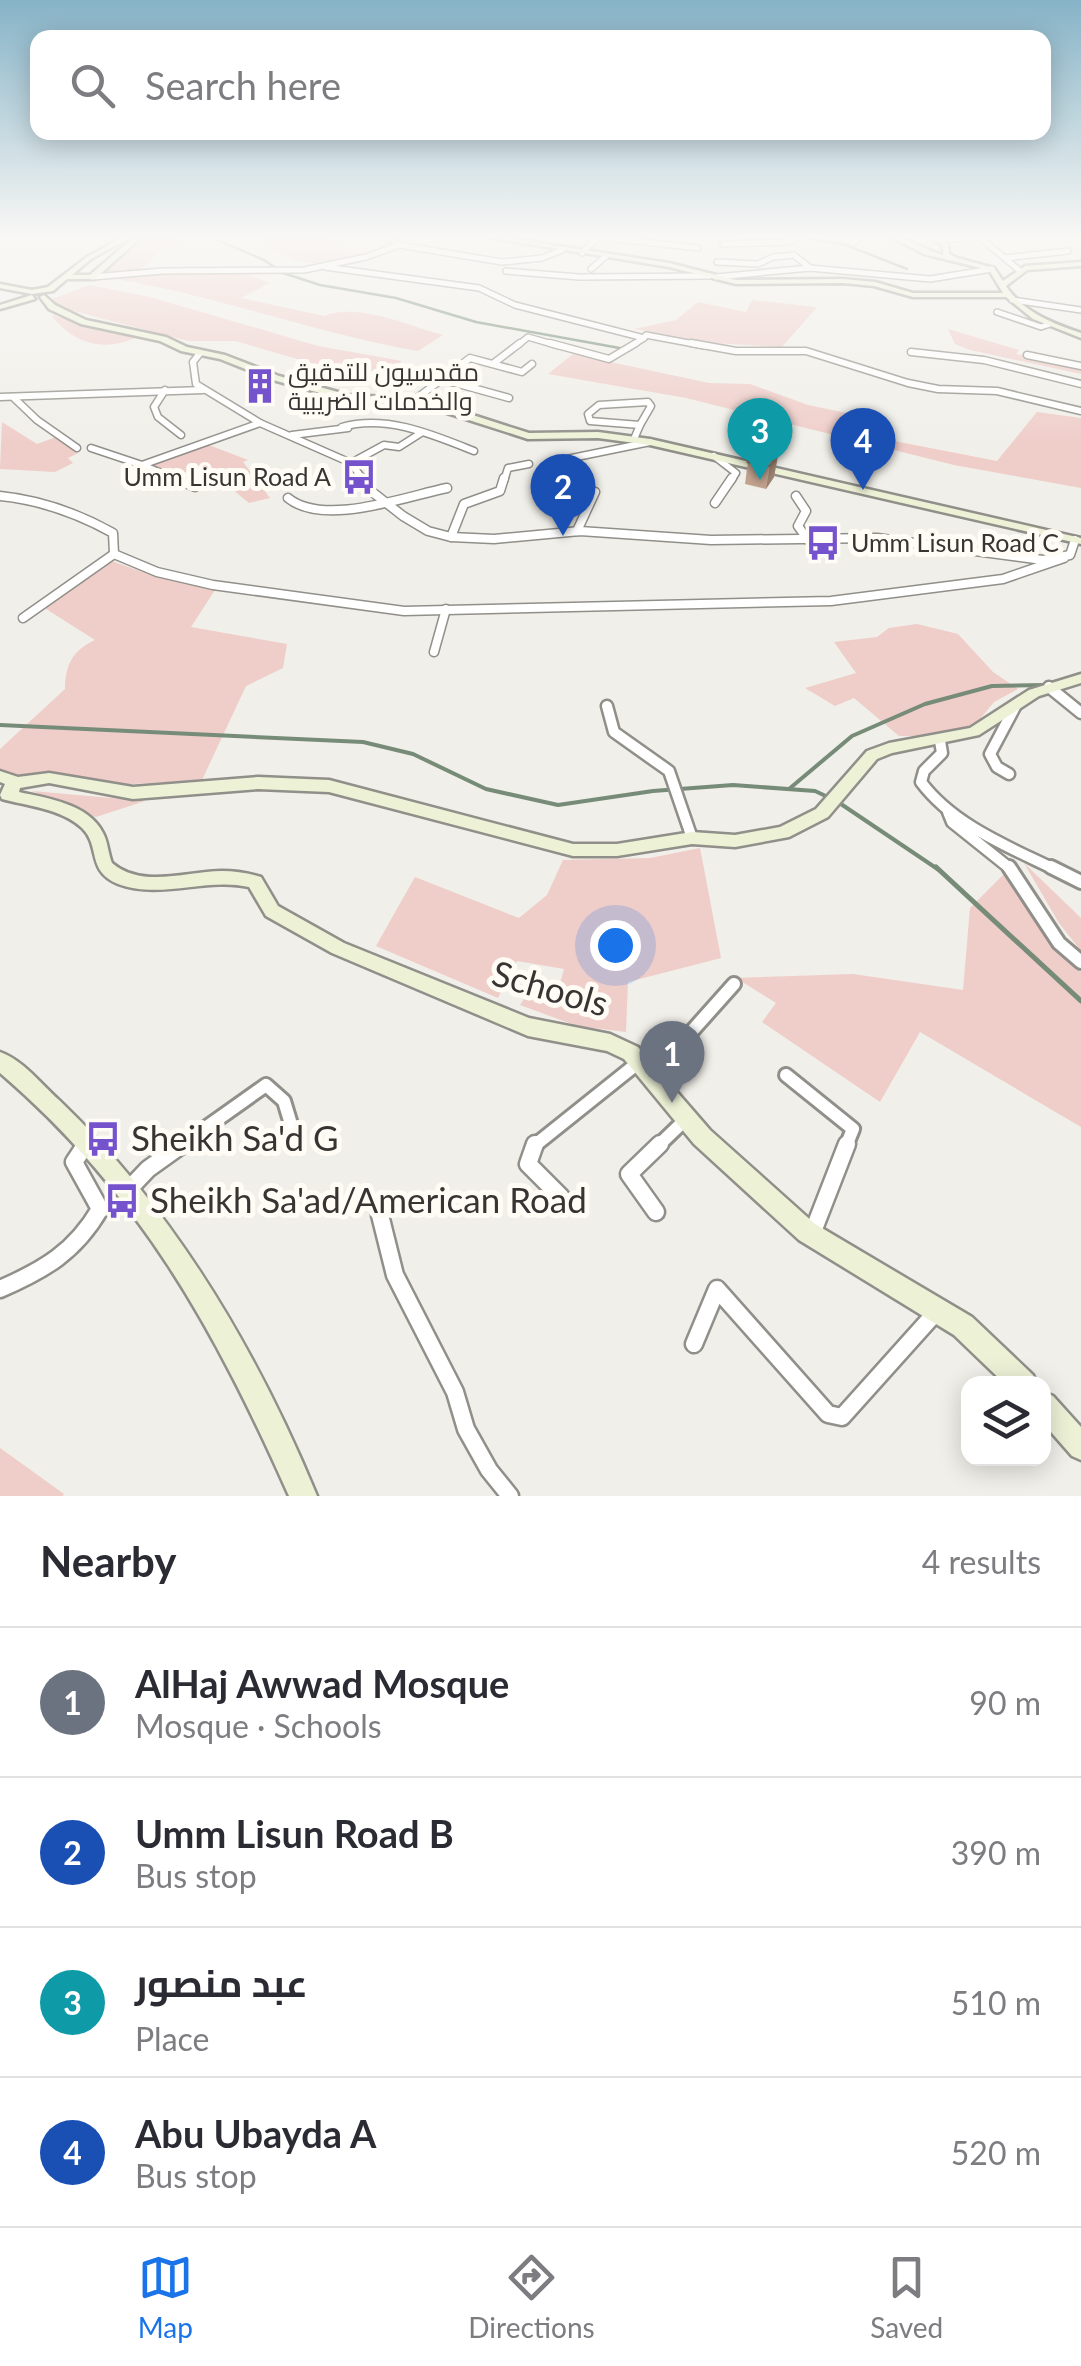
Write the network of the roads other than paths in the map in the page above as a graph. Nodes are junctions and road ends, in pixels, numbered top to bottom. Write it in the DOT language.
graph roads {
  1 [pos="54,308"];
  2 [pos="526,308"];
  3 [pos="1028,308"];
  4 [pos="997,312"];
  5 [pos="1050,324"];
  6 [pos="1081,336"];
  7 [pos="644,338"];
  8 [pos="200,352"];
  9 [pos="911,352"];
  10 [pos="1027,355"];
  11 [pos="494,364"];
  12 [pos="532,364"];
  13 [pos="1081,366"];
  14 [pos="444,380"];
  15 [pos="1081,384"];
  16 [pos="166,390"];
  17 [pos="204,390"];
  18 [pos="0,397"];
  19 [pos="13,397"];
  20 [pos="509,398"];
  21 [pos="414,401"];
  22 [pos="1081,411"];
  23 [pos="260,423"];
  24 [pos="640,425"];
  25 [pos="342,427"];
  26 [pos="359,430"];
  27 [pos="421,433"];
  28 [pos="181,435"];
  29 [pos="292,436"];
  30 [pos="634,439"];
  31 [pos="650,442"];
  32 [pos="77,448"];
  33 [pos="91,448"];
  34 [pos="474,451"];
  35 [pos="714,456"];
  36 [pos="562,460"];
  37 [pos="350,464"];
  38 [pos="528,464"];
  39 [pos="142,465"];
  40 [pos="195,487"];
  41 [pos="447,488"];
  42 [pos="595,492"];
  43 [pos="0,496"];
  44 [pos="796,496"];
  45 [pos="288,498"];
  46 [pos="383,500"];
  47 [pos="715,503"];
  48 [pos="577,531"];
  49 [pos="451,538"];
  50 [pos="808,540"];
  51 [pos="1078,540"];
  52 [pos="114,554"];
  53 [pos="1064,558"];
  54 [pos="446,609"];
  55 [pos="22,618"];
  56 [pos="434,652"];
  57 [pos="1081,678"];
  58 [pos="1049,686"];
  59 [pos="1016,705"];
  60 [pos="607,706"];
  61 [pos="1081,713"];
  62 [pos="940,741"];
  63 [pos="1008,774"];
  64 [pos="6,789"];
  65 [pos="947,811"];
  66 [pos="692,838"];
  67 [pos="1081,882"];
  68 [pos="1081,962"];
  69 [pos="734,984"];
  70 [pos="0,1061"];
  71 [pos="645,1070"];
  72 [pos="786,1075"];
  73 [pos="686,1119"];
  74 [pos="87,1142"];
  75 [pos="297,1144"];
  76 [pos="130,1188"];
  77 [pos="561,1197"];
  78 [pos="656,1212"];
  79 [pos="380,1214"];
  80 [pos="811,1234"];
  81 [pos="0,1289"];
  82 [pos="939,1309"];
  83 [pos="694,1344"];
  84 [pos="1017,1376"];
  85 [pos="1051,1410"];
  86 [pos="1078,1435"];
  87 [pos="303,1496"];
  88 [pos="510,1496"];
  1 -- 8 [label="street"];
  2 -- 7 [label="street"];
  3 -- 5 [label="street"];
  4 -- 5 [label="street"];
  5 -- 6 [label="street"];
  7 -- 11 [label="street"];
  7 -- 22 [label="street"];
  8 -- 17 [label="street"];
  8 -- 21 [label="street"];
  9 -- 15 [label="street"];
  10 -- 13 [label="street"];
  11 -- 12 [label="street"];
  11 -- 14 [label="street"];
  14 -- 20 [label="street"];
  14 -- 21 [label="street"];
  16 -- 17 [label="street"];
  16 -- 19 [label="street"];
  16 -- 28 [label="street"];
  17 -- 23 [label="street"];
  18 -- 19 [label="street"];
  19 -- 32 [label="street"];
  21 -- 30 [label="street"];
  23 -- 29 [label="street"];
  23 -- 39 [label="street"];
  24 -- 24 [label="street"];
  24 -- 30 [label="street"];
  25 -- 26 [label="street"];
  25 -- 27 [label="street"];
  25 -- 29 [label="street"];
  27 -- 34 [label="street"];
  27 -- 37 [label="street"];
  29 -- 37 [label="street"];
  30 -- 31 [label="street"];
  31 -- 35 [label="street"];
  31 -- 36 [label="street"];
  33 -- 39 [label="street"];
  35 -- 47 [label="street"];
  35 -- 51 [label="street"];
  37 -- 46 [label="street"];
  38 -- 49 [label="street"];
  39 -- 40 [label="street"];
  41 -- 46 [label="street"];
  42 -- 48 [label="street"];
  43 -- 52 [label="street"];
  44 -- 50 [label="street"];
  45 -- 46 [label="street"];
  46 -- 49 [label="street"];
  48 -- 49 [label="street"];
  48 -- 50 [label="street"];
  50 -- 53 [label="street"];
  51 -- 53 [label="street"];
  52 -- 54 [label="street"];
  52 -- 55 [label="street"];
  53 -- 54 [label="street"];
  54 -- 56 [label="street"];
  57 -- 58 [label="street"];
  58 -- 59 [label="street"];
  58 -- 61 [label="street"];
  59 -- 62 [label="street"];
  59 -- 63 [label="street"];
  60 -- 66 [label="street"];
  62 -- 65 [label="street"];
  62 -- 66 [label="street"];
  64 -- 66 [label="street"];
  64 -- 71 [label="street, Schools"];
  65 -- 67 [label="street"];
  65 -- 68 [label="street"];
  69 -- 71 [label="street"];
  70 -- 74 [label="street"];
  71 -- 73 [label="street, Schools"];
  71 -- 77 [label="street"];
  72 -- 80 [label="street"];
  73 -- 78 [label="street"];
  73 -- 80 [label="street, Schools"];
  74 -- 76 [label="street"];
  74 -- 81 [label="street"];
  75 -- 76 [label="street"];
  76 -- 87 [label="street"];
  79 -- 88 [label="street"];
  80 -- 82 [label="street, Schools"];
  82 -- 83 [label="street"];
  82 -- 84 [label="street, Schools"];
  85 -- 86 [label="street"];
}
